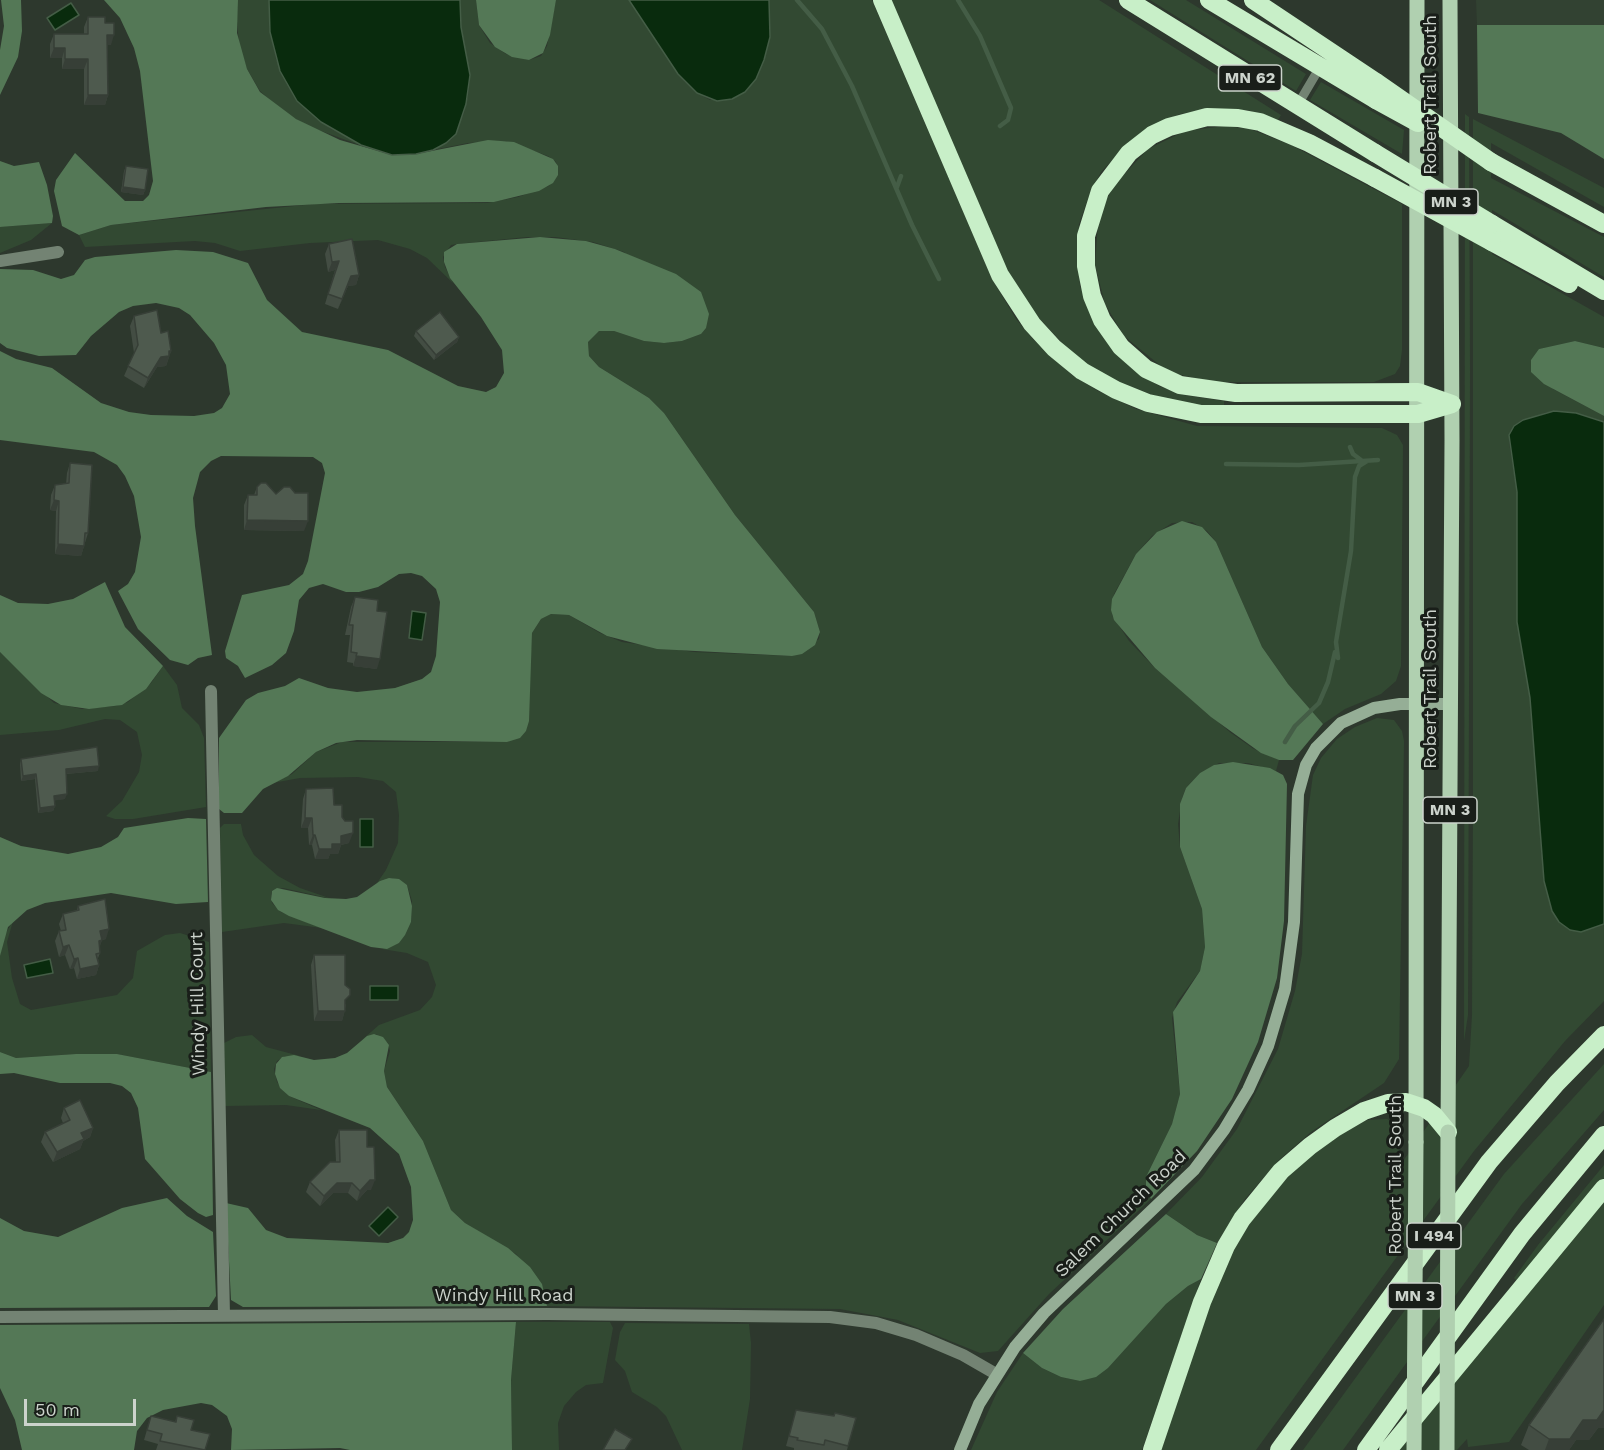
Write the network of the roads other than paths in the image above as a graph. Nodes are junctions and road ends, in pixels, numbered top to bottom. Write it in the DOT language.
graph roads {
  1 [pos="882,0"];
  2 [pos="1128,0"];
  3 [pos="1209,0"];
  4 [pos="1253,0"];
  5 [pos="1418,0"];
  6 [pos="1450,0"];
  7 [pos="1320,67"];
  8 [pos="1376,91"];
  9 [pos="1297,106"];
  10 [pos="1604,224"];
  11 [pos="1492,233"];
  12 [pos="58,252"];
  13 [pos="0,261"];
  14 [pos="1604,291"];
  15 [pos="1604,302"];
  16 [pos="1418,392"];
  17 [pos="1452,404"];
  18 [pos="1418,414"];
  19 [pos="211,691"];
  20 [pos="1418,704"];
  21 [pos="1451,704"];
  22 [pos="1604,1035"];
  23 [pos="1416,1104"];
  24 [pos="1448,1132"];
  25 [pos="1604,1136"];
  26 [pos="1604,1188"];
  27 [pos="224,1316"];
  28 [pos="0,1317"];
  29 [pos="996,1374"];
  30 [pos="960,1450"];
  31 [pos="1152,1450"];
  32 [pos="1279,1450"];
  33 [pos="1366,1450"];
  34 [pos="1388,1450"];
  35 [pos="1414,1450"];
  36 [pos="1447,1450"];
  1 -- 18 [label="highway"];
  2 -- 9 [label="highway, MN 62"];
  3 -- 7 [label="highway, MN 62"];
  4 -- 8 [label="highway"];
  5 -- 16 [label="main road, Robert Trail South / MN 3"];
  6 -- 17 [label="main road, Robert Trail South / MN 3"];
  7 -- 8 [label="highway, MN 62"];
  7 -- 9 [label="lane"];
  8 -- 10 [label="highway, bridge"];
  9 -- 11 [label="highway, MN 62, bridge"];
  11 -- 14 [label="highway, MN 62"];
  11 -- 15 [label="highway"];
  11 -- 16 [label="highway, bridge"];
  12 -- 13 [label="street"];
  16 -- 17 [label="highway"];
  16 -- 18 [label="main road, Robert Trail South / MN 3"];
  17 -- 18 [label="highway"];
  17 -- 21 [label="main road, Robert Trail South / MN 3"];
  18 -- 20 [label="main road, Robert Trail South / MN 3"];
  19 -- 27 [label="street, Windy Hill Court"];
  20 -- 21 [label="street, Salem Church Road"];
  20 -- 23 [label="main road, Robert Trail South / MN 3"];
  20 -- 29 [label="street, Salem Church Road"];
  21 -- 24 [label="main road, Robert Trail South / MN 3"];
  22 -- 32 [label="highway, I 494"];
  23 -- 24 [label="highway"];
  23 -- 31 [label="highway"];
  23 -- 35 [label="main road, Robert Trail South / MN 3, bridge"];
  24 -- 36 [label="main road, Robert Trail South / MN 3, bridge"];
  25 -- 33 [label="highway"];
  26 -- 34 [label="highway"];
  27 -- 28 [label="street, Windy Hill Road"];
  27 -- 29 [label="street, Windy Hill Road"];
  29 -- 30 [label="street, Salem Church Road"];
}
